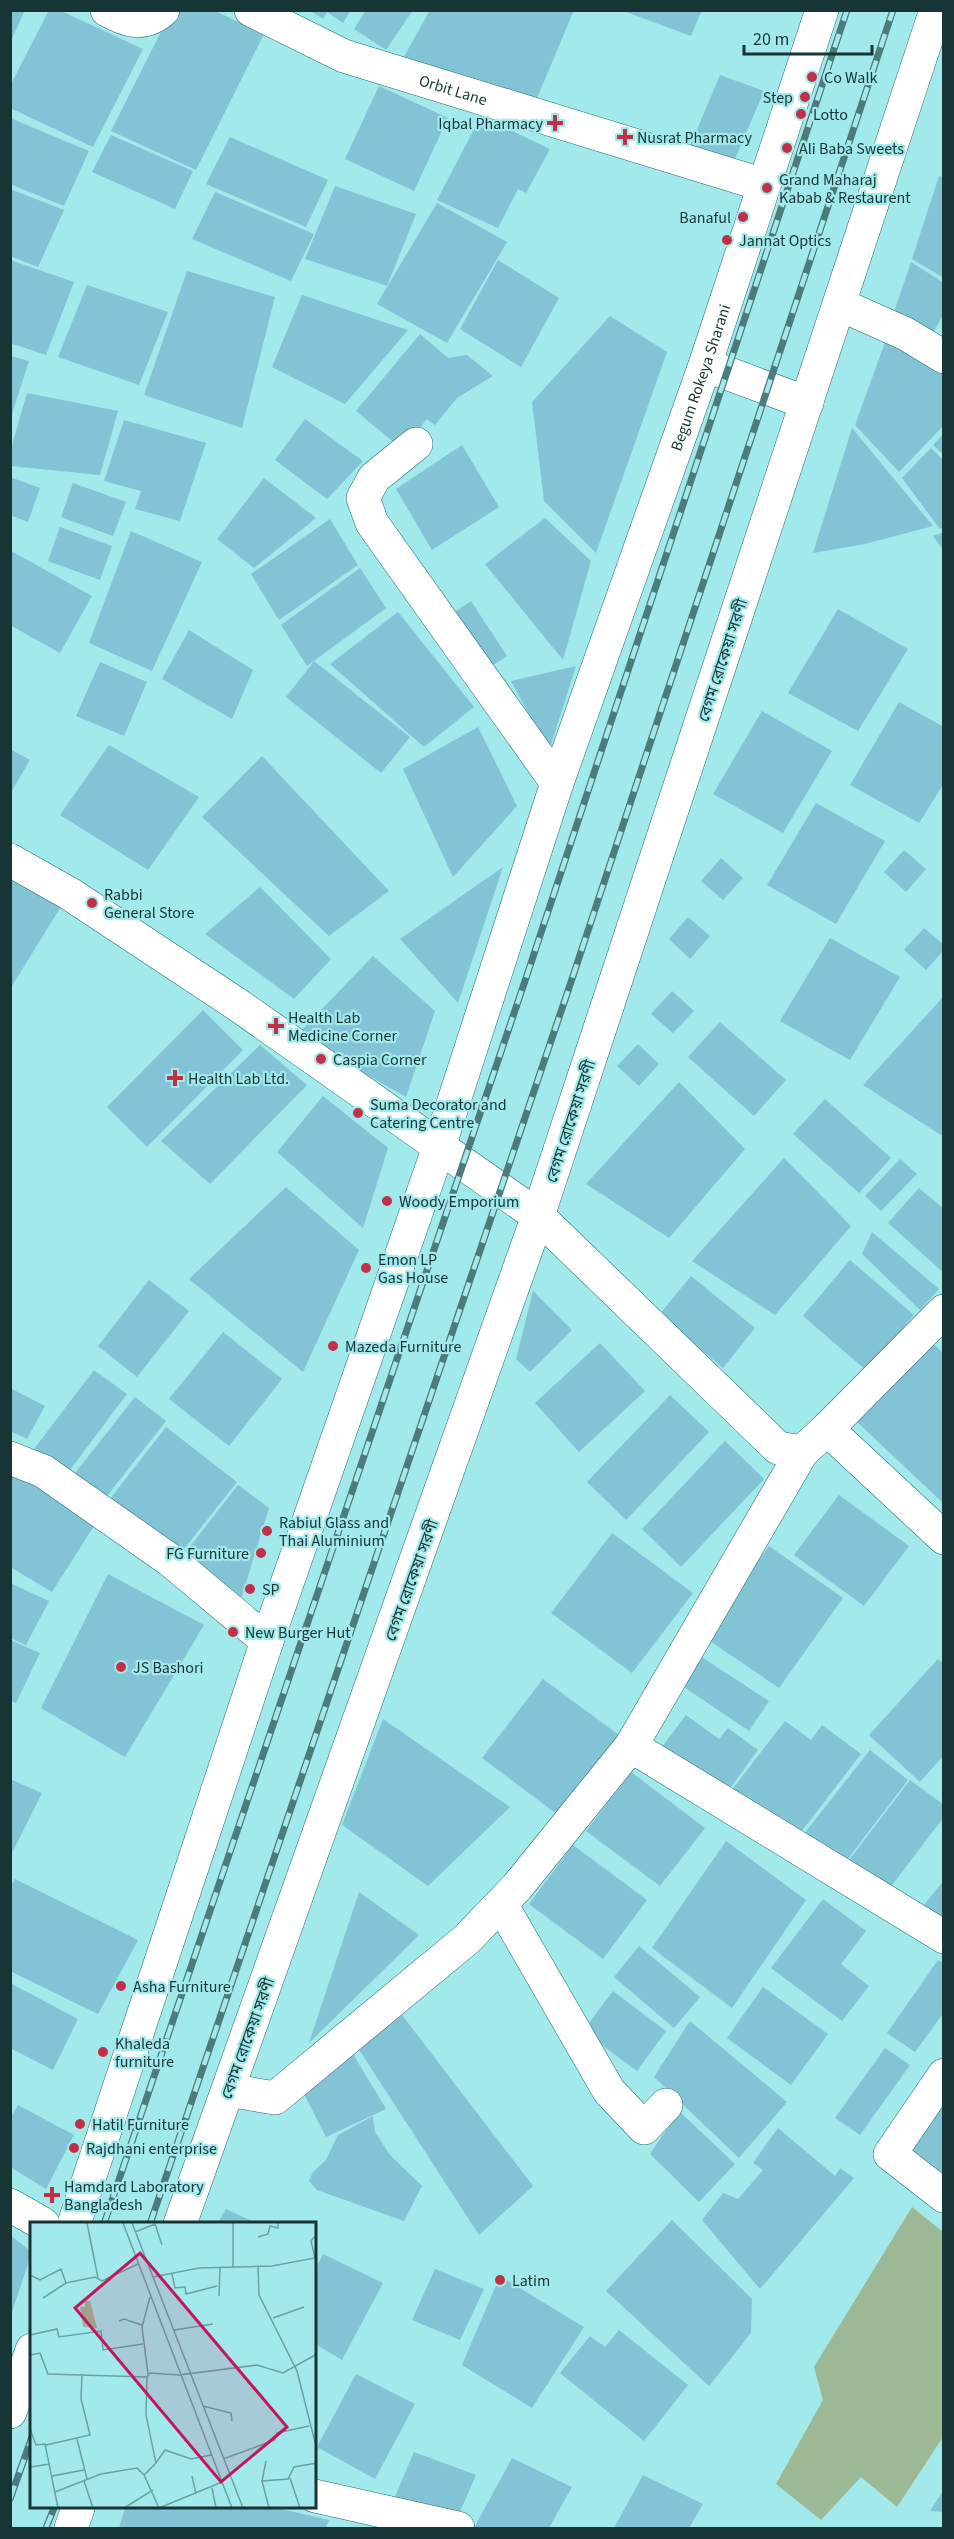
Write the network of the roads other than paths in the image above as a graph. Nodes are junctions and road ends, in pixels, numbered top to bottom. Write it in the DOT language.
graph roads {
  1 [pos="107,10"];
  2 [pos="163,10"];
  3 [pos="251,10"];
  4 [pos="822,10"];
  5 [pos="936,10"];
  6 [pos="764,185"];
  7 [pos="841,305"];
  8 [pos="944,357"];
  9 [pos="705,365"];
  10 [pos="807,403"];
  11 [pos="416,444"];
  12 [pos="557,783"];
  13 [pos="10,860"];
  14 [pos="439,1147"];
  15 [pos="538,1216"];
  16 [pos="944,1311"];
  17 [pos="827,1429"];
  18 [pos="802,1452"];
  19 [pos="10,1458"];
  20 [pos="944,1538"];
  21 [pos="267,1641"];
  22 [pos="631,1746"];
  23 [pos="501,1904"];
  24 [pos="944,1937"];
  25 [pos="944,2075"];
  26 [pos="228,2090"];
  27 [pos="666,2105"];
  28 [pos="944,2196"];
  29 [pos="10,2205"];
  30 [pos="40,2222"];
  31 [pos="75,2222"];
  32 [pos="181,2222"];
  33 [pos="30,2356"];
  34 [pos="10,2412"];
  35 [pos="316,2496"];
  36 [pos="78,2509"];
  37 [pos="71,2529"];
  38 [pos="458,2529"];
  1 -- 2 [label="main road"];
  3 -- 6 [label="main road, Orbit Lane"];
  4 -- 6 [label="main road, Begum Rokeya Sharani"];
  5 -- 7 [label="main road, বেগম রোকেয়া সরণী"];
  6 -- 9 [label="main road, Begum Rokeya Sharani"];
  7 -- 8 [label="main road"];
  7 -- 10 [label="main road, বেগম রোকেয়া সরণী"];
  9 -- 10 [label="main road"];
  9 -- 12 [label="main road, Begum Rokeya Sharani"];
  10 -- 15 [label="main road, বেগম রোকেয়া সরণী"];
  11 -- 12 [label="main road"];
  12 -- 14 [label="main road"];
  13 -- 14 [label="main road"];
  14 -- 15 [label="main road"];
  14 -- 21 [label="main road"];
  15 -- 18 [label="main road"];
  15 -- 26 [label="main road, বেগম রোকেয়া সরণী"];
  16 -- 17 [label="main road"];
  17 -- 18 [label="main road"];
  17 -- 20 [label="main road"];
  18 -- 22 [label="main road"];
  19 -- 21 [label="main road"];
  21 -- 31 [label="main road"];
  22 -- 23 [label="main road"];
  22 -- 24 [label="main road"];
  23 -- 26 [label="main road"];
  23 -- 27 [label="main road"];
  25 -- 28 [label="main road"];
  26 -- 32 [label="main road, বেগম রোকেয়া সরণী"];
  29 -- 30 [label="main road"];
  33 -- 34 [label="main road"];
  35 -- 38 [label="main road"];
  36 -- 37 [label="main road"];
}
